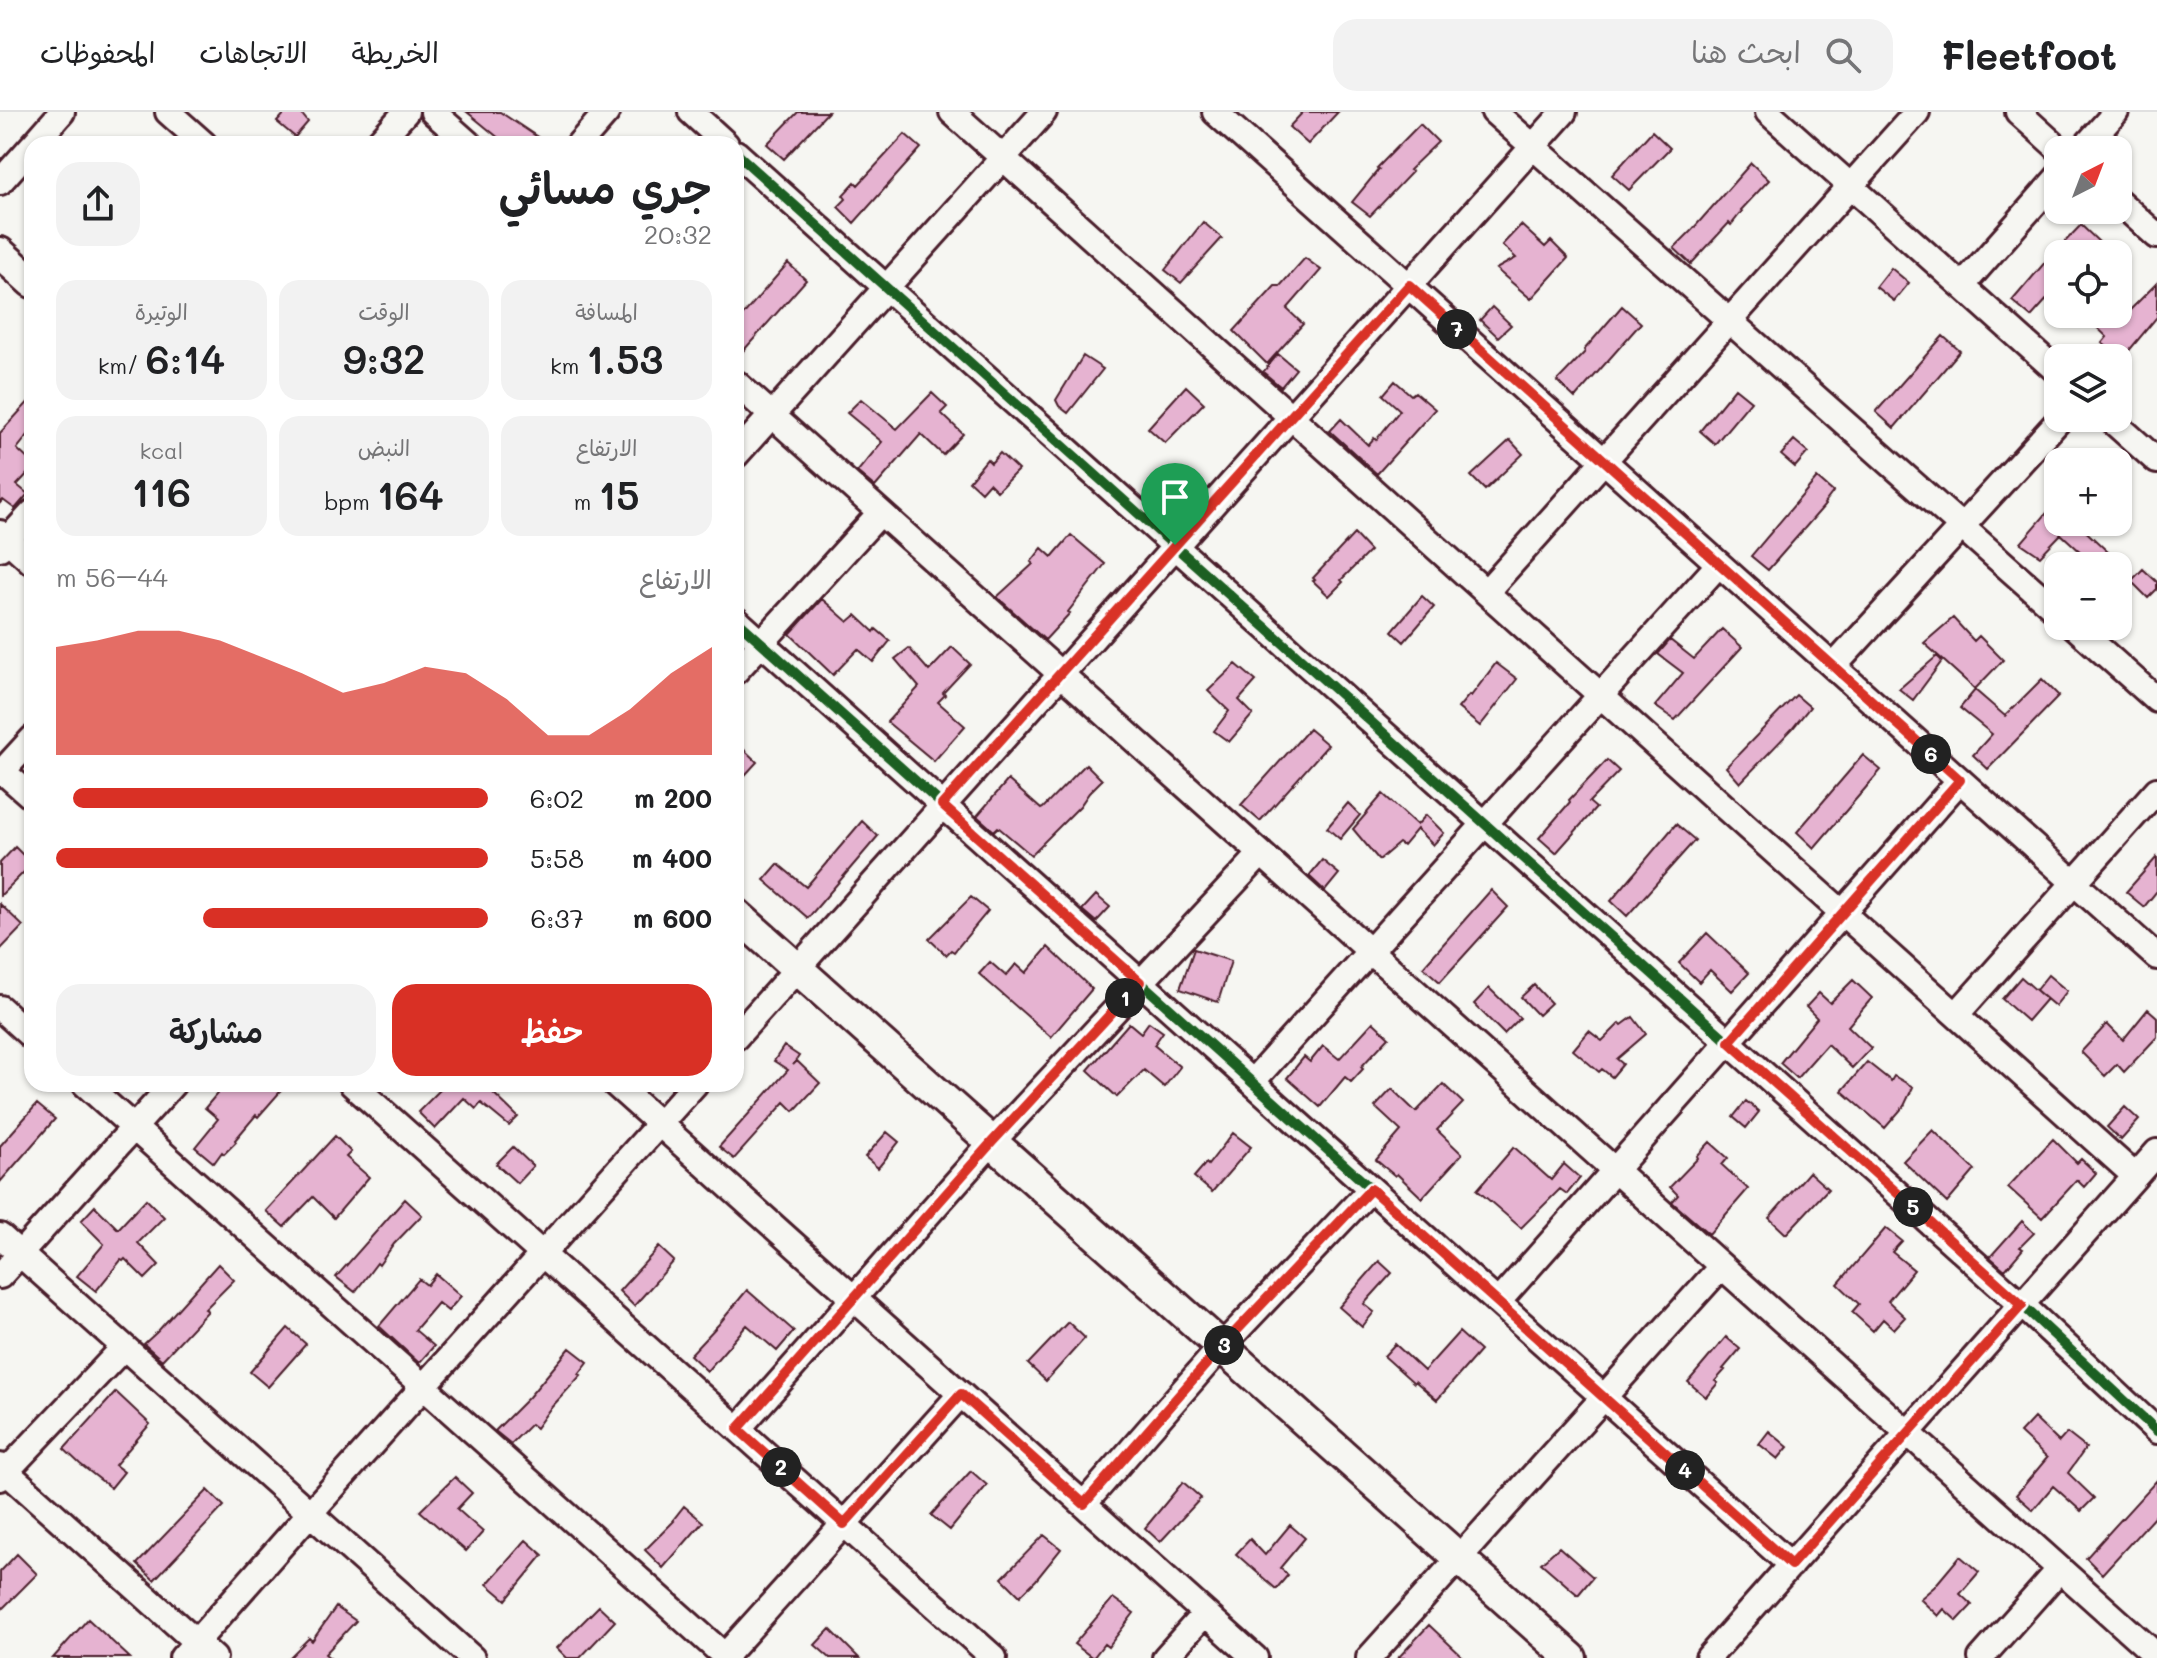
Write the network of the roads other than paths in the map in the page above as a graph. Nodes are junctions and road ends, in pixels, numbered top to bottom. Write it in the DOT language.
graph roads {
  1 [pos="62,112"];
  2 [pos="168,112"];
  3 [pos="406,112"];
  4 [pos="433,112"];
  5 [pos="607,112"];
  6 [pos="691,112"];
  7 [pos="952,112"];
  8 [pos="1044,112"];
  9 [pos="1494,112"];
  10 [pos="1564,112"];
  11 [pos="1768,112"];
  12 [pos="1917,112"];
  13 [pos="2018,112"];
  14 [pos="2116,112"];
  15 [pos="1231,117"];
  16 [pos="41,136"];
  17 [pos="195,136"];
  18 [pos="384,136"];
  19 [pos="460,136"];
  20 [pos="586,136"];
  21 [pos="717,136"];
  22 [pos="2045,136"];
  23 [pos="2095,136"];
  24 [pos="1533,147"];
  25 [pos="24,155"];
  26 [pos="1003,158"];
  27 [pos="744,160"];
  28 [pos="0,182"];
  29 [pos="1850,186"];
  30 [pos="2044,193"];
  31 [pos="2132,214"];
  32 [pos="2157,236"];
  33 [pos="0,253"];
  34 [pos="24,275"];
  35 [pos="1409,285"];
  36 [pos="1962,286"];
  37 [pos="887,287"];
  38 [pos="1730,321"];
  39 [pos="2044,359"];
  40 [pos="744,390"];
  41 [pos="771,415"];
  42 [pos="1291,416"];
  43 [pos="2048,432"];
  44 [pos="2125,432"];
  45 [pos="744,446"];
  46 [pos="1604,461"];
  47 [pos="2157,461"];
  48 [pos="880,513"];
  49 [pos="24,520"];
  50 [pos="1962,527"];
  51 [pos="2,540"];
  52 [pos="1175,545"];
  53 [pos="24,556"];
  54 [pos="1719,564"];
  55 [pos="1486,592"];
  56 [pos="2044,600"];
  57 [pos="744,627"];
  58 [pos="2090,640"];
  59 [pos="761,643"];
  60 [pos="744,662"];
  61 [pos="1834,666"];
  62 [pos="1060,674"];
  63 [pos="1600,695"];
  64 [pos="2157,700"];
  65 [pos="24,747"];
  66 [pos="1,771"];
  67 [pos="1960,780"];
  68 [pos="24,790"];
  69 [pos="2157,790"];
  70 [pos="942,805"];
  71 [pos="1484,823"];
  72 [pos="1261,854"];
  73 [pos="2074,882"];
  74 [pos="1843,913"];
  75 [pos="744,921"];
  76 [pos="1369,951"];
  77 [pos="2157,957"];
  78 [pos="796,968"];
  79 [pos="1140,982"];
  80 [pos="0,1008"];
  81 [pos="1956,1015"];
  82 [pos="744,1028"];
  83 [pos="24,1030"];
  84 [pos="1729,1042"];
  85 [pos="1252,1082"];
  86 [pos="94,1092"];
  87 [pos="166,1092"];
  88 [pos="367,1092"];
  89 [pos="624,1092"];
  90 [pos="688,1092"];
  91 [pos="660,1124"];
  92 [pos="134,1128"];
  93 [pos="992,1142"];
  94 [pos="2157,1152"];
  95 [pos="1614,1171"];
  96 [pos="2135,1176"];
  97 [pos="1371,1189"];
  98 [pos="0,1236"];
  99 [pos="20,1254"];
  100 [pos="543,1254"];
  101 [pos="1721,1267"];
  102 [pos="0,1276"];
  103 [pos="854,1298"];
  104 [pos="1498,1302"];
  105 [pos="2022,1305"];
  106 [pos="1222,1346"];
  107 [pos="124,1347"];
  108 [pos="423,1387"];
  109 [pos="961,1394"];
  110 [pos="1604,1397"];
  111 [pos="738,1429"];
  112 [pos="2157,1431"];
  113 [pos="1908,1434"];
  114 [pos="2,1472"];
  115 [pos="1084,1504"];
  116 [pos="310,1513"];
  117 [pos="844,1524"];
  118 [pos="1460,1557"];
  119 [pos="1791,1565"];
  120 [pos="2059,1570"];
  121 [pos="1205,1613"];
  122 [pos="197,1653"];
  123 [pos="2157,1656"];
  124 [pos="725,1657"];
  125 [pos="472,1658"];
  126 [pos="994,1658"];
  127 [pos="1165,1658"];
  128 [pos="1255,1658"];
  129 [pos="1369,1658"];
  130 [pos="1571,1658"];
  131 [pos="1708,1658"];
  132 [pos="1981,1658"];
  1 -- 16 [label="street"];
  2 -- 17 [label="street"];
  3 -- 18 [label="street"];
  4 -- 19 [label="street"];
  5 -- 20 [label="street"];
  6 -- 21 [label="street"];
  7 -- 26 [label="street"];
  8 -- 26 [label="street"];
  9 -- 24 [label="street"];
  10 -- 24 [label="street"];
  11 -- 29 [label="street"];
  12 -- 29 [label="street"];
  13 -- 22 [label="street"];
  14 -- 23 [label="street"];
  15 -- 35 [label="street"];
  24 -- 35 [label="street"];
  24 -- 38 [label="street"];
  25 -- 28 [label="street"];
  26 -- 37 [label="street"];
  26 -- 42 [label="street"];
  27 -- 37 [label="street"];
  29 -- 36 [label="street"];
  29 -- 38 [label="street"];
  30 -- 36 [label="street"];
  31 -- 32 [label="street"];
  33 -- 34 [label="street"];
  35 -- 42 [label="street"];
  35 -- 46 [label="street"];
  36 -- 39 [label="street"];
  37 -- 41 [label="street"];
  37 -- 52 [label="street"];
  38 -- 46 [label="street"];
  38 -- 50 [label="street"];
  40 -- 41 [label="street"];
  41 -- 45 [label="street"];
  41 -- 48 [label="street"];
  42 -- 52 [label="street"];
  42 -- 55 [label="street"];
  43 -- 50 [label="street"];
  44 -- 47 [label="street"];
  46 -- 54 [label="street"];
  46 -- 55 [label="street"];
  48 -- 59 [label="street"];
  48 -- 62 [label="street"];
  49 -- 51 [label="street"];
  50 -- 56 [label="street"];
  50 -- 61 [label="street"];
  51 -- 53 [label="street"];
  52 -- 62 [label="street"];
  52 -- 71 [label="street"];
  54 -- 61 [label="street"];
  54 -- 63 [label="street"];
  55 -- 63 [label="street"];
  57 -- 59 [label="street"];
  58 -- 64 [label="street"];
  59 -- 60 [label="street"];
  59 -- 70 [label="street"];
  61 -- 67 [label="street"];
  62 -- 70 [label="street"];
  62 -- 72 [label="street"];
  63 -- 71 [label="street"];
  63 -- 74 [label="street"];
  65 -- 66 [label="street"];
  66 -- 68 [label="street"];
  67 -- 73 [label="street"];
  67 -- 74 [label="street"];
  69 -- 73 [label="street"];
  70 -- 78 [label="street"];
  70 -- 79 [label="street"];
  71 -- 76 [label="street"];
  71 -- 84 [label="street"];
  72 -- 76 [label="street"];
  72 -- 79 [label="street"];
  73 -- 77 [label="street"];
  73 -- 81 [label="street"];
  74 -- 81 [label="street"];
  74 -- 84 [label="street"];
  75 -- 78 [label="street"];
  76 -- 85 [label="street"];
  76 -- 95 [label="street"];
  78 -- 82 [label="street"];
  78 -- 93 [label="street"];
  79 -- 85 [label="street"];
  79 -- 93 [label="street"];
  80 -- 83 [label="street"];
  81 -- 96 [label="street"];
  84 -- 95 [label="street"];
  84 -- 105 [label="street"];
  85 -- 97 [label="street"];
  86 -- 92 [label="street"];
  87 -- 92 [label="street"];
  88 -- 100 [label="street"];
  89 -- 91 [label="street"];
  90 -- 91 [label="street"];
  91 -- 100 [label="street"];
  91 -- 103 [label="street"];
  92 -- 99 [label="street"];
  92 -- 108 [label="street"];
  93 -- 103 [label="street"];
  93 -- 106 [label="street"];
  94 -- 96 [label="street"];
  95 -- 101 [label="street"];
  95 -- 104 [label="street"];
  96 -- 105 [label="street"];
  97 -- 104 [label="street"];
  97 -- 106 [label="street"];
  98 -- 99 [label="street"];
  99 -- 102 [label="street"];
  99 -- 107 [label="street"];
  100 -- 108 [label="street"];
  100 -- 111 [label="street"];
  101 -- 110 [label="street"];
  101 -- 113 [label="street"];
  103 -- 109 [label="street"];
  103 -- 111 [label="street"];
  104 -- 110 [label="street"];
  105 -- 112 [label="street"];
  105 -- 113 [label="street"];
  106 -- 115 [label="street"];
  106 -- 118 [label="street"];
  107 -- 114 [label="street"];
  107 -- 116 [label="street"];
  108 -- 116 [label="street"];
  108 -- 124 [label="street"];
  109 -- 115 [label="street"];
  109 -- 117 [label="street"];
  110 -- 118 [label="street"];
  110 -- 119 [label="street"];
  111 -- 117 [label="street"];
  113 -- 119 [label="street"];
  113 -- 120 [label="street"];
  114 -- 122 [label="street"];
  115 -- 121 [label="street"];
  116 -- 122 [label="street"];
  116 -- 125 [label="street"];
  117 -- 124 [label="street"];
  117 -- 126 [label="street"];
  118 -- 129 [label="street"];
  118 -- 130 [label="street"];
  119 -- 131 [label="street"];
  120 -- 123 [label="street"];
  120 -- 132 [label="street"];
  121 -- 127 [label="street"];
  121 -- 128 [label="street"];
}
